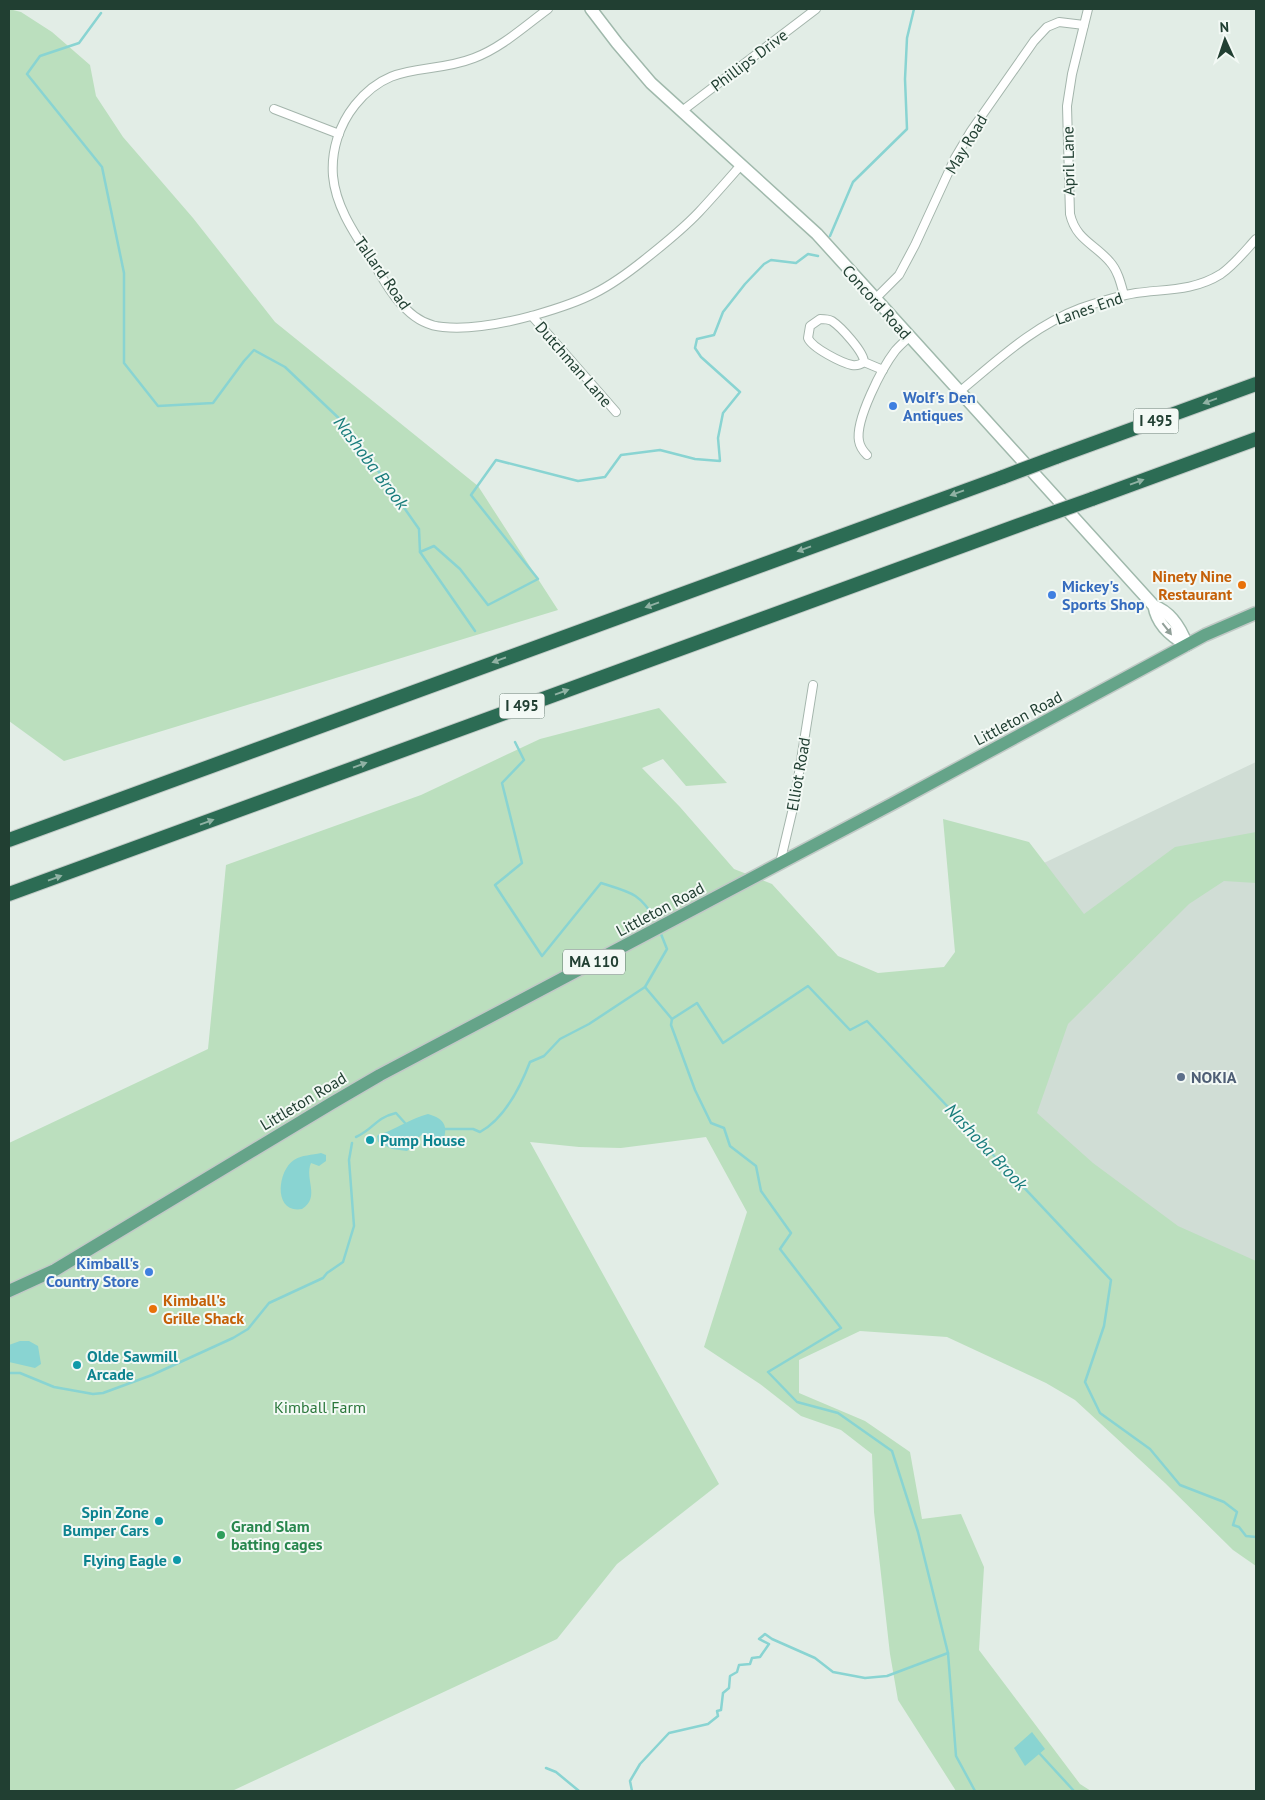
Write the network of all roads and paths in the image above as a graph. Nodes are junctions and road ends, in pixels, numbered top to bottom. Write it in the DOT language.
graph roads {
  1 [pos="548,9"];
  2 [pos="591,9"];
  3 [pos="816,9"];
  4 [pos="1088,9"];
  5 [pos="1084,25"];
  6 [pos="274,109"];
  7 [pos="682,111"];
  8 [pos="339,134"];
  9 [pos="741,165"];
  10 [pos="1256,239"];
  11 [pos="1124,295"];
  12 [pos="874,299"];
  13 [pos="532,316"];
  14 [pos="909,337"];
  15 [pos="864,362"];
  16 [pos="883,370"];
  17 [pos="1256,384"];
  18 [pos="959,392"];
  19 [pos="616,412"];
  20 [pos="1256,439"];
  21 [pos="867,455"];
  22 [pos="1256,613"];
  23 [pos="1187,645"];
  24 [pos="813,685"];
  25 [pos="9,840"];
  26 [pos="780,863"];
  27 [pos="9,894"];
  28 [pos="9,1291"];
  1 -- 8 [label="street, Tallard Road"];
  2 -- 7 [label="main road, Concord Road"];
  3 -- 7 [label="street, Phillips Drive"];
  4 -- 5 [label="street, April Lane"];
  5 -- 11 [label="street, April Lane"];
  5 -- 12 [label="street, May Road"];
  6 -- 8 [label="street"];
  7 -- 9 [label="main road, Concord Road"];
  8 -- 13 [label="street, Tallard Road"];
  9 -- 12 [label="main road, Concord Road"];
  9 -- 13 [label="street, Tallard Road"];
  10 -- 11 [label="street, Lanes End"];
  11 -- 18 [label="street, Lanes End"];
  12 -- 14 [label="main road, Concord Road"];
  13 -- 19 [label="street, Dutchman Lane"];
  14 -- 16 [label="street"];
  14 -- 18 [label="main road, Concord Road"];
  15 -- 15 [label="street"];
  15 -- 16 [label="street"];
  16 -- 21 [label="street"];
  17 -- 25 [label="highway, I 495, one-way, bridge"];
  18 -- 23 [label="main road, Concord Road"];
  27 -- 20 [label="highway, I 495, one-way, bridge"];
  22 -- 23 [label="main road, Littleton Road / MA 110"];
  23 -- 26 [label="main road, Littleton Road / MA 110"];
  24 -- 26 [label="street, Elliot Road"];
  26 -- 28 [label="main road, Littleton Road / MA 110"];
}
